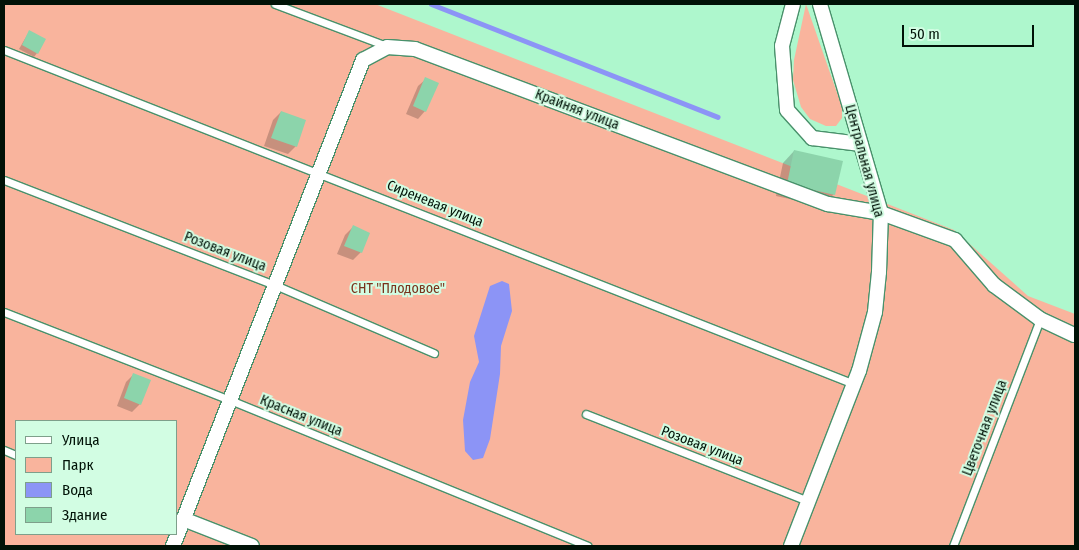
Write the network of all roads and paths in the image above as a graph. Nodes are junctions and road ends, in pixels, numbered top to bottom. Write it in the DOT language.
graph roads {
  1 [pos="276,4"];
  2 [pos="793,4"];
  3 [pos="820,4"];
  4 [pos="387,46"];
  5 [pos="4,50"];
  6 [pos="861,144"];
  7 [pos="320,171"];
  8 [pos="4,180"];
  9 [pos="881,212"];
  10 [pos="275,285"];
  11 [pos="4,312"];
  12 [pos="1040,319"];
  13 [pos="1075,335"];
  14 [pos="434,353"];
  15 [pos="855,384"];
  16 [pos="230,400"];
  17 [pos="586,414"];
  18 [pos="808,501"];
  19 [pos="180,518"];
  20 [pos="252,546"];
  21 [pos="587,546"];
  22 [pos="791,546"];
  23 [pos="954,546"];
  1 -- 4 [label="lane, Крайняя улица"];
  2 -- 6 [label="street"];
  3 -- 6 [label="street, Центральная улица"];
  4 -- 7 [label="street"];
  4 -- 9 [label="street, Крайняя улица"];
  5 -- 7 [label="lane, Сиреневая улица"];
  6 -- 9 [label="street, Центральная улица"];
  7 -- 10 [label="street"];
  7 -- 15 [label="lane, Сиреневая улица"];
  8 -- 10 [label="lane, Розовая улица"];
  9 -- 12 [label="street, Крайняя улица"];
  9 -- 15 [label="street, Центральная улица"];
  10 -- 14 [label="lane, Розовая улица"];
  10 -- 16 [label="street"];
  11 -- 16 [label="lane, Красная улица"];
  12 -- 13 [label="street, Крайняя улица"];
  12 -- 23 [label="lane, Цветочная улица"];
  15 -- 18 [label="street, Центральная улица"];
  16 -- 19 [label="street"];
  16 -- 21 [label="lane, Красная улица"];
  17 -- 18 [label="lane, Розовая улица"];
  18 -- 22 [label="street, Центральная улица"];
  19 -- 20 [label="street"];
}
